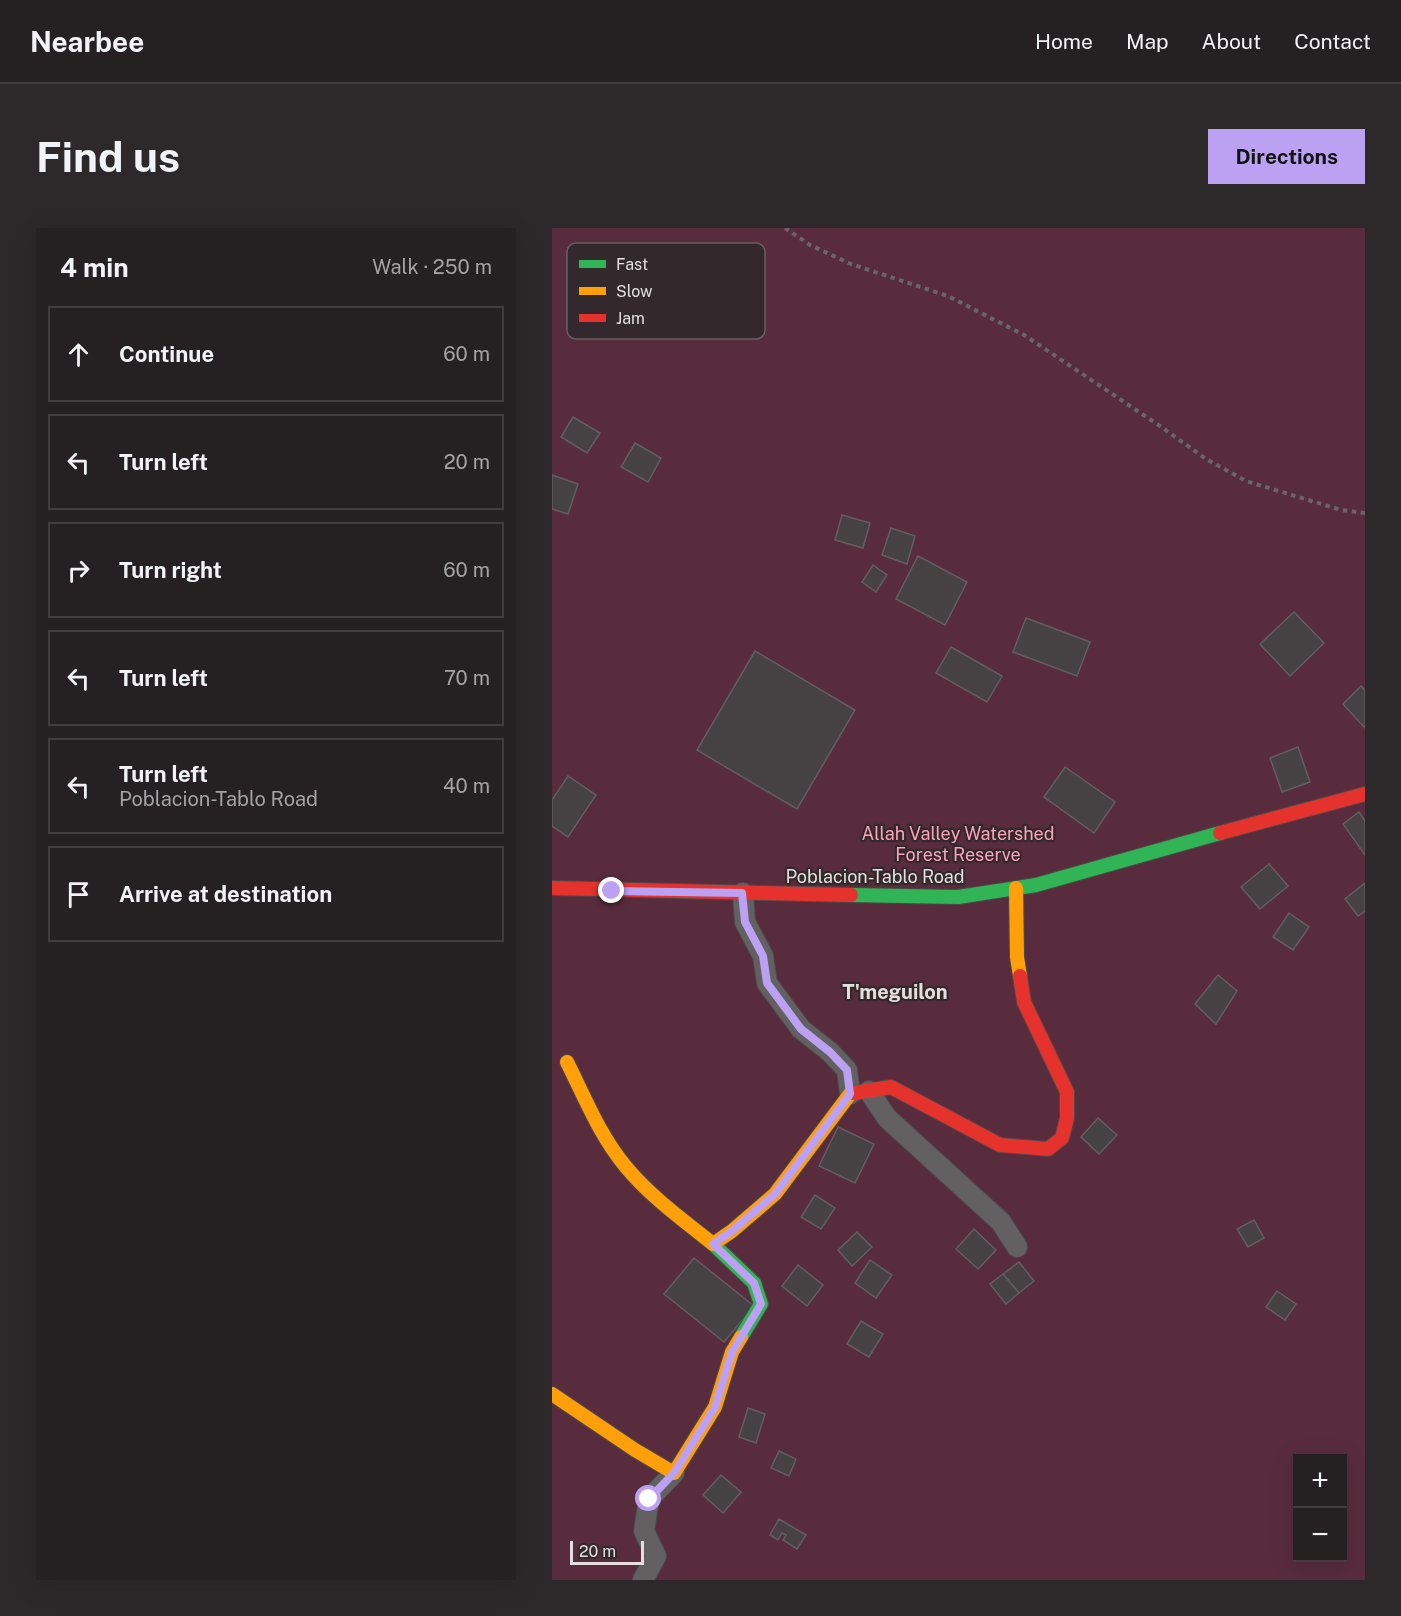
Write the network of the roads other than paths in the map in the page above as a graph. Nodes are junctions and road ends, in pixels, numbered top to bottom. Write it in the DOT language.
graph roads {
  1 [pos="1365,794"];
  2 [pos="552,888"];
  3 [pos="1016,888"];
  4 [pos="742,893"];
  5 [pos="567,1062"];
  6 [pos="860,1092"];
  7 [pos="713,1244"];
  8 [pos="1017,1247"];
  9 [pos="552,1394"];
  10 [pos="674,1473"];
  11 [pos="643,1580"];
  1 -- 3 [label="street, Poblacion-Tablo Road"];
  2 -- 4 [label="street, Poblacion-Tablo Road"];
  3 -- 4 [label="street, Poblacion-Tablo Road"];
  3 -- 6 [label="street"];
  4 -- 6 [label="street"];
  5 -- 7 [label="street"];
  6 -- 7 [label="street"];
  6 -- 8 [label="street"];
  7 -- 10 [label="street"];
  9 -- 10 [label="street"];
  10 -- 11 [label="street"];
}
